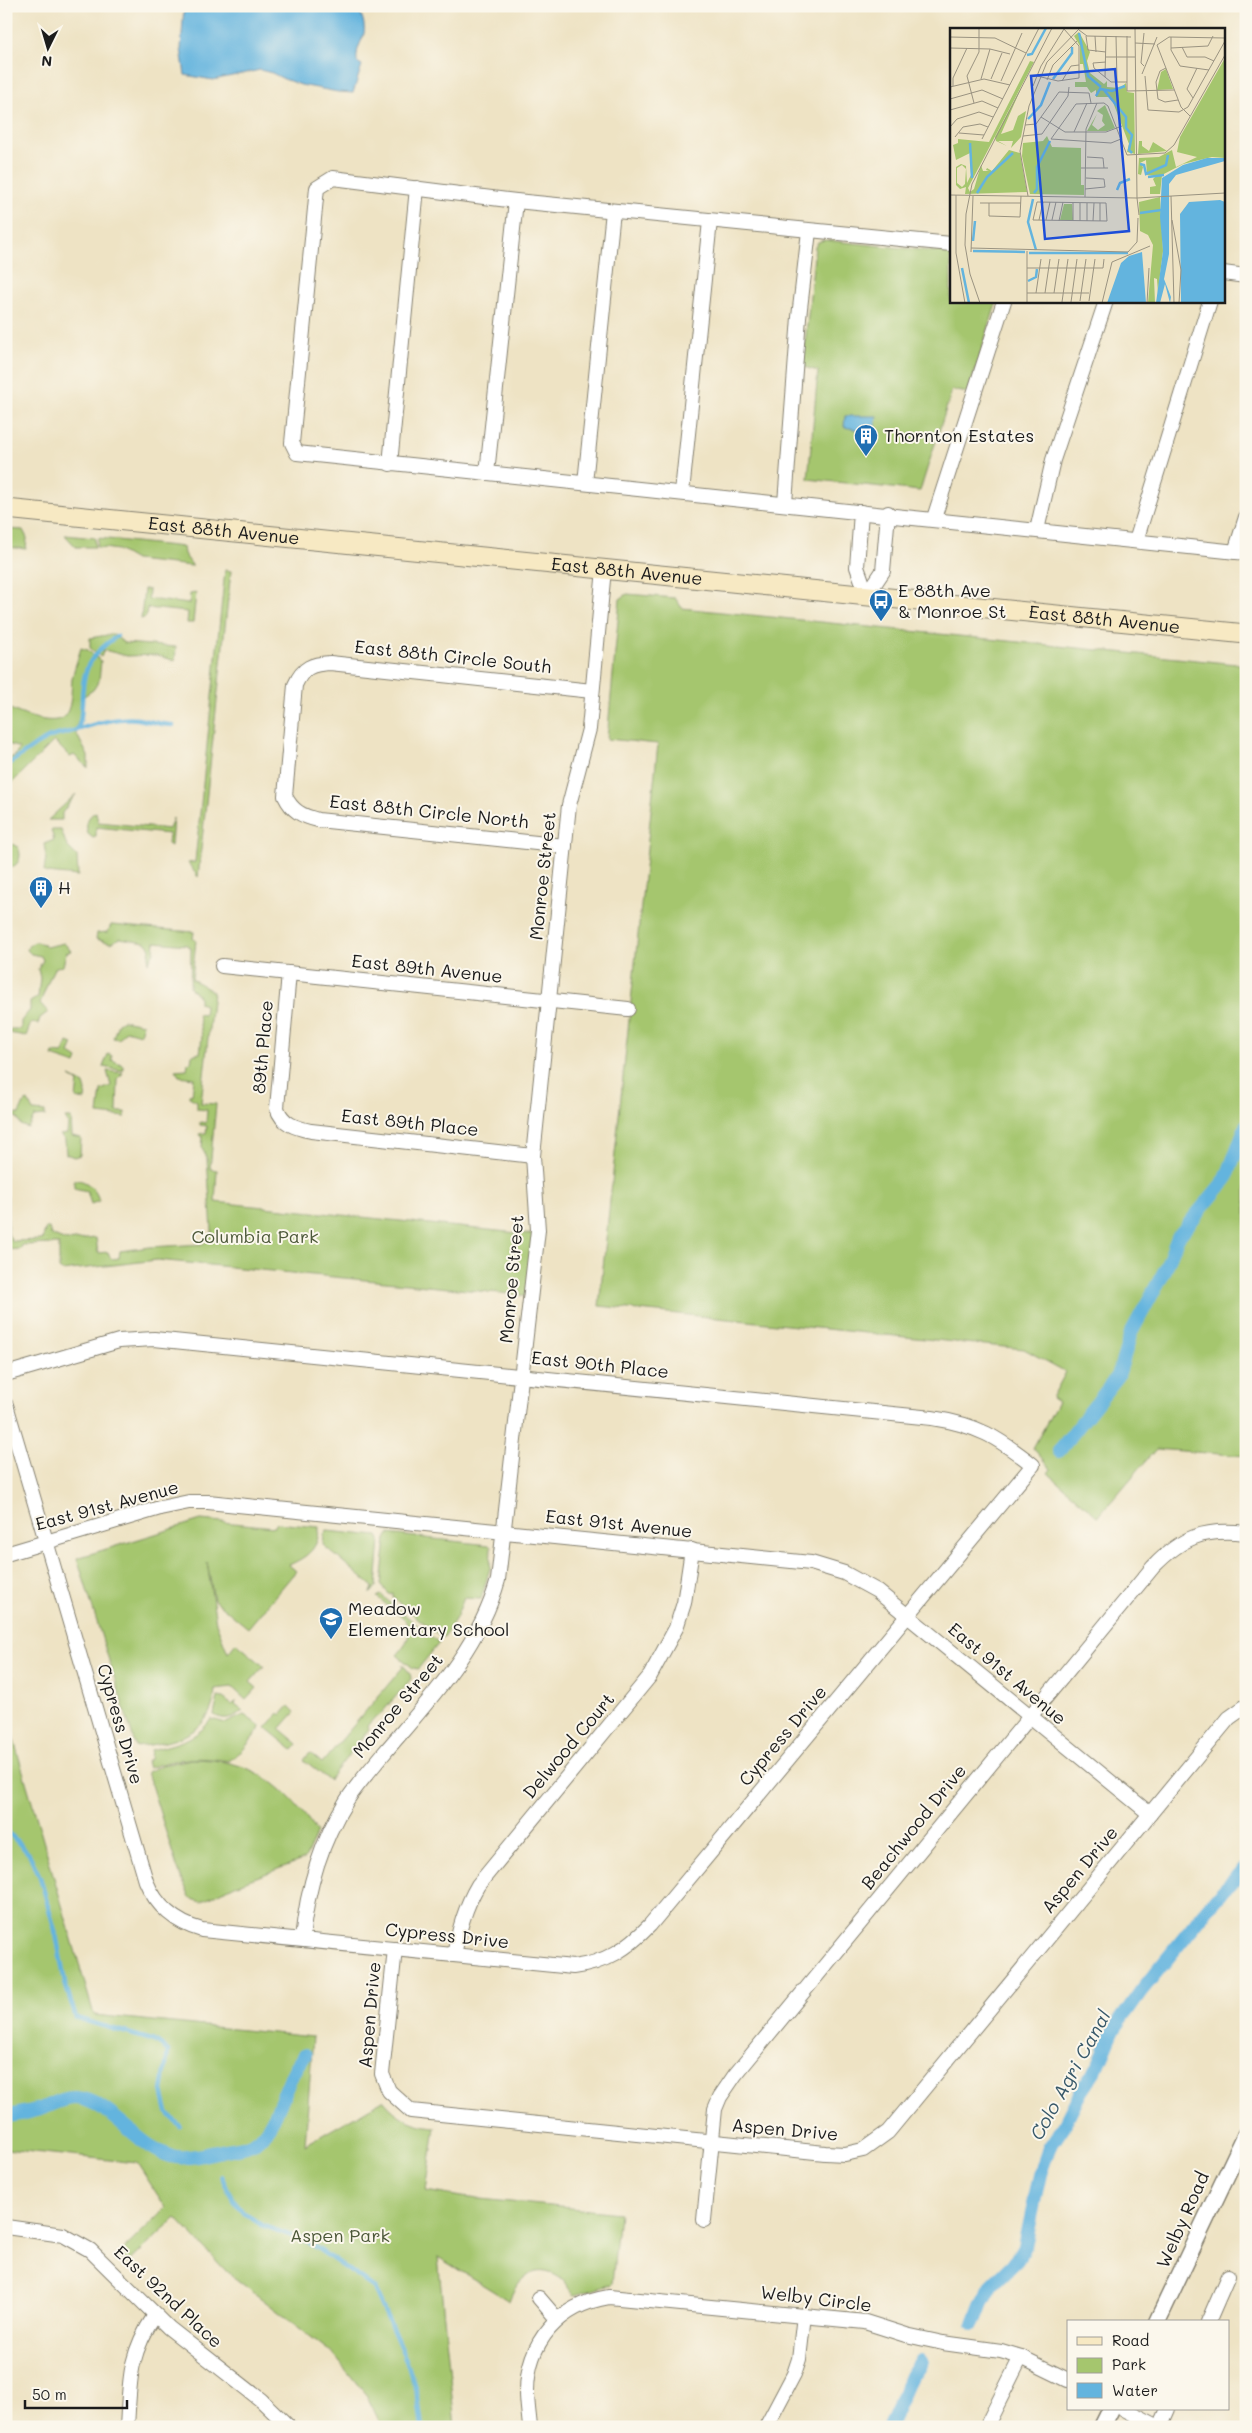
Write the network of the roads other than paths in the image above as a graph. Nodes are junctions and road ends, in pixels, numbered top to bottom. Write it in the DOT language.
graph roads {
  1 [pos="417,188"];
  2 [pos="516,201"];
  3 [pos="613,211"];
  4 [pos="710,221"];
  5 [pos="809,231"];
  6 [pos="950,244"];
  7 [pos="1224,274"];
  8 [pos="1246,276"];
  9 [pos="1004,302"];
  10 [pos="1106,302"];
  11 [pos="1210,302"];
  12 [pos="390,464"];
  13 [pos="487,473"];
  14 [pos="585,483"];
  15 [pos="682,492"];
  16 [pos="785,503"];
  17 [pos="6,509"];
  18 [pos="861,512"];
  19 [pos="888,513"];
  20 [pos="1246,517"];
  21 [pos="934,518"];
  22 [pos="1037,530"];
  23 [pos="1136,541"];
  24 [pos="1241,552"];
  25 [pos="604,569"];
  26 [pos="867,595"];
  27 [pos="1246,634"];
  28 [pos="592,691"];
  29 [pos="292,806"];
  30 [pos="565,846"];
  31 [pos="222,966"];
  32 [pos="289,974"];
  33 [pos="550,1001"];
  34 [pos="628,1009"];
  35 [pos="285,1122"];
  36 [pos="533,1156"];
  37 [pos="6,1374"];
  38 [pos="523,1376"];
  39 [pos="6,1405"];
  40 [pos="1033,1464"];
  41 [pos="505,1530"];
  42 [pos="1246,1534"];
  43 [pos="46,1542"];
  44 [pos="692,1550"];
  45 [pos="6,1554"];
  46 [pos="907,1615"];
  47 [pos="1246,1706"];
  48 [pos="1028,1717"];
  49 [pos="1150,1814"];
  50 [pos="302,1939"];
  51 [pos="395,1949"];
  52 [pos="454,1955"];
  53 [pos="1246,2134"];
  54 [pos="711,2143"];
  55 [pos="704,2220"];
  56 [pos="6,2227"];
  57 [pos="1228,2276"];
  58 [pos="539,2298"];
  59 [pos="155,2315"];
  60 [pos="804,2315"];
  61 [pos="556,2319"];
  62 [pos="1158,2320"];
  63 [pos="1209,2320"];
  64 [pos="1021,2357"];
  65 [pos="1067,2380"];
  66 [pos="1110,2410"];
  67 [pos="1126,2410"];
  68 [pos="1168,2410"];
  69 [pos="127,2427"];
  70 [pos="289,2427"];
  71 [pos="530,2427"];
  72 [pos="766,2427"];
  73 [pos="986,2427"];
  74 [pos="1102,2427"];
  75 [pos="1160,2427"];
  1 -- 2 [label="street"];
  1 -- 12 [label="street"];
  1 -- 12 [label="street"];
  2 -- 3 [label="street"];
  2 -- 13 [label="street"];
  3 -- 4 [label="street"];
  3 -- 14 [label="street"];
  4 -- 5 [label="street"];
  4 -- 15 [label="street"];
  5 -- 6 [label="street"];
  5 -- 16 [label="street"];
  7 -- 8 [label="street"];
  9 -- 21 [label="street"];
  10 -- 22 [label="street"];
  11 -- 23 [label="street"];
  12 -- 13 [label="street"];
  13 -- 14 [label="street"];
  14 -- 15 [label="street"];
  15 -- 16 [label="street"];
  16 -- 18 [label="street"];
  17 -- 25 [label="main road, East 88th Avenue"];
  18 -- 19 [label="street"];
  18 -- 26 [label="street"];
  19 -- 21 [label="street"];
  19 -- 26 [label="street"];
  20 -- 24 [label="street"];
  21 -- 22 [label="street"];
  22 -- 23 [label="street"];
  23 -- 24 [label="street"];
  25 -- 26 [label="main road, East 88th Avenue"];
  25 -- 28 [label="street, Monroe Street"];
  26 -- 27 [label="main road, East 88th Avenue"];
  28 -- 29 [label="street, East 88th Circle South"];
  28 -- 30 [label="street, Monroe Street"];
  29 -- 30 [label="street, East 88th Circle North"];
  30 -- 33 [label="street, Monroe Street"];
  31 -- 32 [label="street, East 89th Avenue"];
  32 -- 33 [label="street, East 89th Avenue"];
  32 -- 35 [label="street, 89th Place"];
  33 -- 34 [label="street, East 89th Avenue"];
  33 -- 36 [label="street, Monroe Street"];
  35 -- 36 [label="street, East 89th Place"];
  36 -- 38 [label="street, Monroe Street"];
  37 -- 38 [label="street, East 90th Place"];
  38 -- 40 [label="street, East 90th Place"];
  38 -- 41 [label="street, Monroe Street"];
  39 -- 43 [label="street, Cypress Drive"];
  40 -- 46 [label="street, Cypress Drive"];
  41 -- 43 [label="street, East 91st Avenue"];
  41 -- 44 [label="street, East 91st Avenue"];
  41 -- 50 [label="street, Monroe Street"];
  42 -- 48 [label="street, Beachwood Drive"];
  43 -- 45 [label="street, East 91st Avenue"];
  43 -- 50 [label="street, Cypress Drive"];
  44 -- 46 [label="street, East 91st Avenue"];
  44 -- 52 [label="street, Delwood Court"];
  46 -- 48 [label="street, East 91st Avenue"];
  46 -- 52 [label="street, Cypress Drive"];
  47 -- 49 [label="street, Aspen Drive"];
  48 -- 49 [label="street, East 91st Avenue"];
  48 -- 54 [label="street, Beachwood Drive"];
  49 -- 54 [label="street, Aspen Drive"];
  50 -- 51 [label="street, Cypress Drive"];
  51 -- 52 [label="street, Cypress Drive"];
  51 -- 54 [label="street, Aspen Drive"];
  53 -- 62 [label="street, Welby Road"];
  54 -- 55 [label="street, Beachwood Drive"];
  56 -- 59 [label="street, East 92nd Place"];
  57 -- 63 [label="street"];
  58 -- 61 [label="street"];
  59 -- 69 [label="street"];
  59 -- 70 [label="street, East 92nd Place"];
  60 -- 61 [label="street, Welby Circle"];
  60 -- 64 [label="street, Welby Circle"];
  60 -- 72 [label="street"];
  61 -- 71 [label="street, Welby Circle"];
  64 -- 65 [label="street, Welby Circle"];
  64 -- 73 [label="street"];
  66 -- 74 [label="street"];
  67 -- 75 [label="street"];
  68 -- 75 [label="street"];
}
